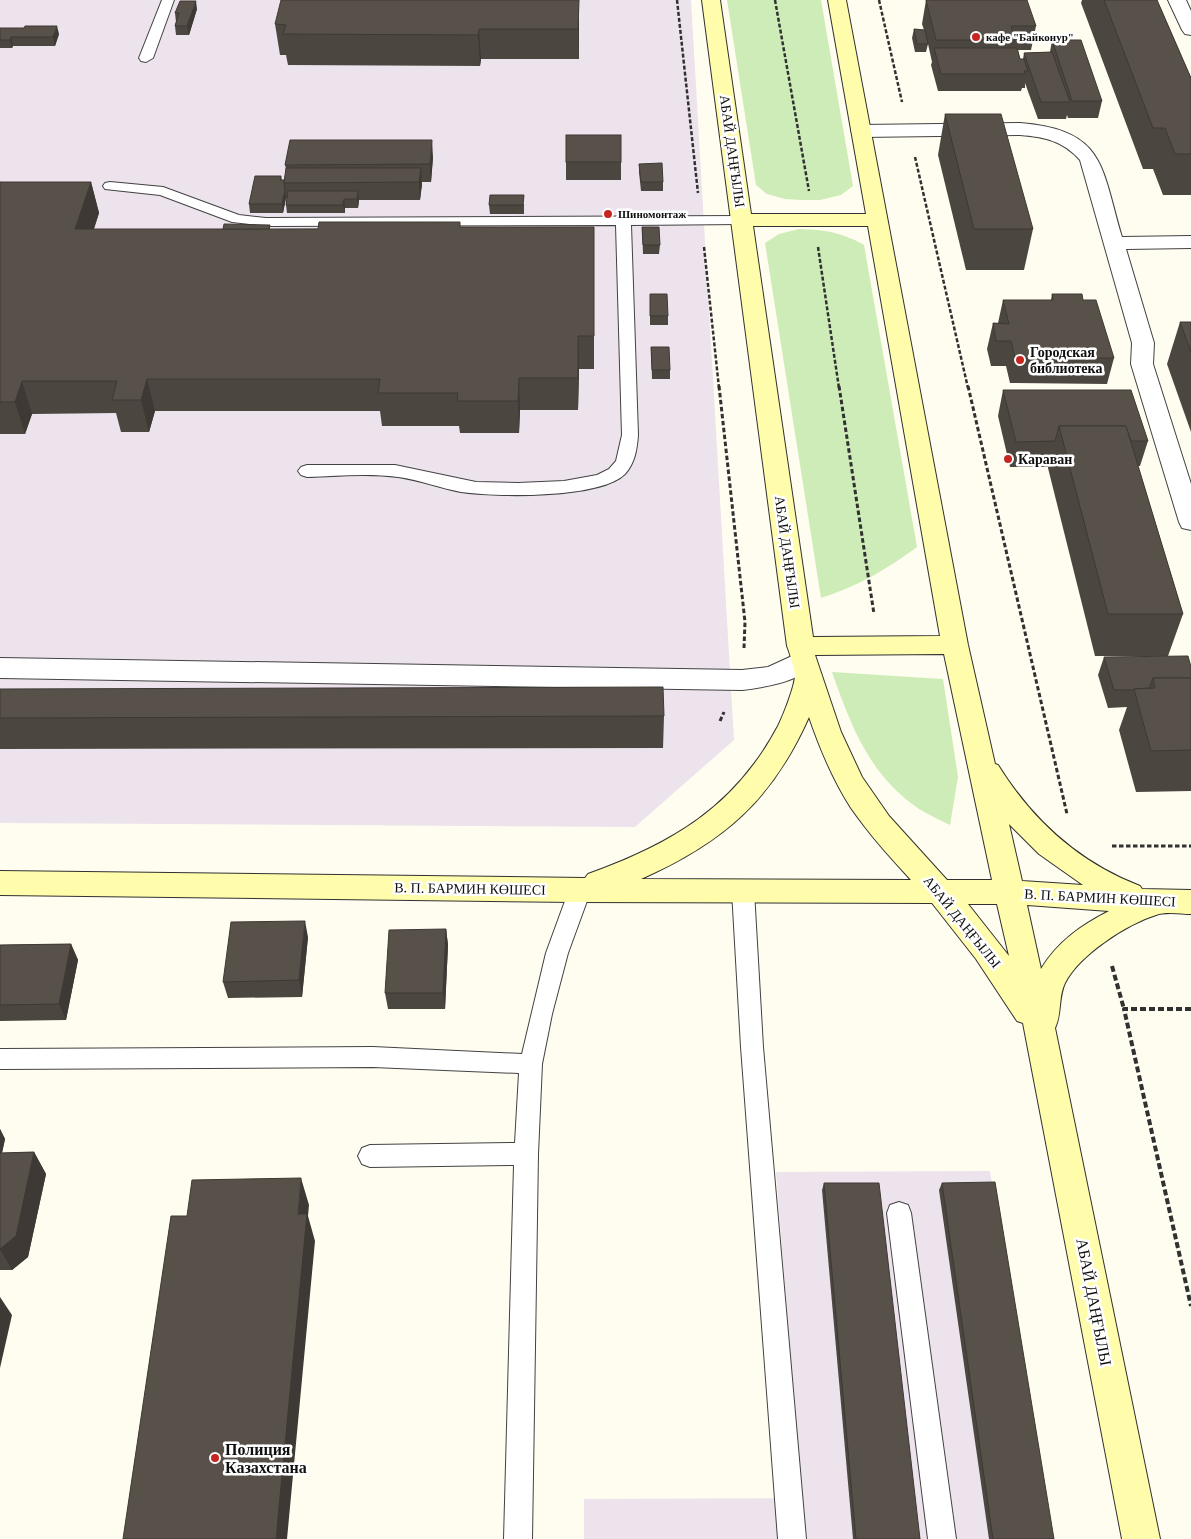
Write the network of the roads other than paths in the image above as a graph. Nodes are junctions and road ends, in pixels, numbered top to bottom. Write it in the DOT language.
graph roads {
  1 [pos="168,0"];
  2 [pos="711,0"];
  3 [pos="837,0"];
  4 [pos="1177,0"];
  5 [pos="1191,30"];
  6 [pos="146,58"];
  7 [pos="861,131"];
  8 [pos="110,186"];
  9 [pos="623,220"];
  10 [pos="741,220"];
  11 [pos="877,220"];
  12 [pos="1191,242"];
  13 [pos="1113,243"];
  14 [pos="307,471"];
  15 [pos="1191,522"];
  16 [pos="955,645"];
  17 [pos="804,660"];
  18 [pos="0,668"];
  19 [pos="979,758"];
  20 [pos="0,883"];
  21 [pos="577,890"];
  22 [pos="743,891"];
  23 [pos="940,892"];
  24 [pos="1009,892"];
  25 [pos="1153,902"];
  26 [pos="1191,902"];
  27 [pos="1041,1035"];
  28 [pos="0,1059"];
  29 [pos="531,1064"];
  30 [pos="526,1154"];
  31 [pos="370,1156"];
  32 [pos="899,1213"];
  33 [pos="518,1539"];
  34 [pos="792,1539"];
  35 [pos="942,1539"];
  36 [pos="1141,1539"];
  1 -- 6 [label="lane"];
  2 -- 10 [label="main road, АБАЙ ДАҢҒЫЛЫ"];
  3 -- 7 [label="main road, АБАЙ ДАҢҒЫЛЫ"];
  4 -- 5 [label="street"];
  7 -- 11 [label="main road, АБАЙ ДАҢҒЫЛЫ"];
  7 -- 13 [label="street"];
  8 -- 9 [label="lane"];
  9 -- 10 [label="lane"];
  9 -- 14 [label="lane"];
  10 -- 11 [label="main road"];
  10 -- 17 [label="main road, АБАЙ ДАҢҒЫЛЫ"];
  11 -- 16 [label="main road, АБАЙ ДАҢҒЫЛЫ"];
  12 -- 13 [label="street"];
  13 -- 15 [label="street"];
  16 -- 17 [label="main road"];
  16 -- 19 [label="main road, АБАЙ ДАҢҒЫЛЫ"];
  17 -- 18 [label="street"];
  17 -- 21 [label="main road"];
  17 -- 23 [label="main road, АБАЙ ДАҢҒЫЛЫ"];
  19 -- 24 [label="main road, АБАЙ ДАҢҒЫЛЫ"];
  19 -- 25 [label="main road"];
  20 -- 21 [label="main road, В. П. БАРМИН КӨШЕСІ"];
  21 -- 22 [label="main road, В. П. БАРМИН КӨШЕСІ"];
  21 -- 29 [label="lane"];
  22 -- 23 [label="main road, В. П. БАРМИН КӨШЕСІ"];
  22 -- 34 [label="lane"];
  23 -- 24 [label="main road, В. П. БАРМИН КӨШЕСІ"];
  23 -- 27 [label="main road, АБАЙ ДАҢҒЫЛЫ"];
  24 -- 25 [label="main road, В. П. БАРМИН КӨШЕСІ"];
  24 -- 27 [label="main road, АБАЙ ДАҢҒЫЛЫ"];
  25 -- 26 [label="main road, В. П. БАРМИН КӨШЕСІ"];
  25 -- 27 [label="main road"];
  27 -- 36 [label="main road, АБАЙ ДАҢҒЫЛЫ"];
  28 -- 29 [label="lane"];
  29 -- 30 [label="lane"];
  30 -- 31 [label="lane"];
  30 -- 33 [label="lane"];
  32 -- 35 [label="lane"];
}
